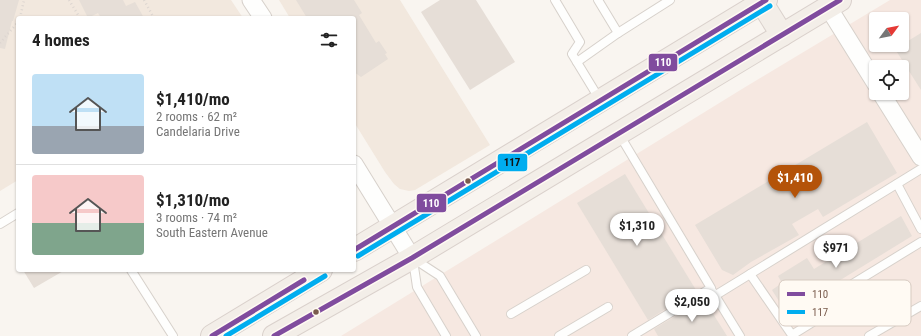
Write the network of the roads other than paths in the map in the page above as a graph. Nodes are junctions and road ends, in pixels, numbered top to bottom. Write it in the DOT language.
graph roads {
  1 [pos="252,0"];
  2 [pos="555,0"];
  3 [pos="598,0"];
  4 [pos="670,0"];
  5 [pos="762,1"];
  6 [pos="831,2"];
  7 [pos="262,16"];
  8 [pos="618,33"];
  9 [pos="782,35"];
  10 [pos="577,62"];
  11 [pos="869,71"];
  12 [pos="886,100"];
  13 [pos="600,101"];
  14 [pos="619,133"];
  15 [pos="919,149"];
  16 [pos="356,167"];
  17 [pos="921,169"];
  18 [pos="897,184"];
  19 [pos="16,214"];
  20 [pos="0,224"];
  21 [pos="393,226"];
  22 [pos="921,229"];
  23 [pos="921,242"];
  24 [pos="356,249"];
  25 [pos="412,258"];
  26 [pos="586,270"];
  27 [pos="132,272"];
  28 [pos="318,272"];
  29 [pos="750,274"];
  30 [pos="859,280"];
  31 [pos="711,288"];
  32 [pos="716,296"];
  33 [pos="921,306"];
  34 [pos="608,307"];
  35 [pos="911,312"];
  36 [pos="510,314"];
  37 [pos="779,316"];
  38 [pos="786,326"];
  39 [pos="806,326"];
  40 [pos="886,326"];
  41 [pos="173,336"];
  42 [pos="212,336"];
  43 [pos="274,336"];
  44 [pos="446,336"];
  45 [pos="476,336"];
  46 [pos="559,336"];
  47 [pos="632,336"];
  48 [pos="740,336"];
  49 [pos="869,336"];
  1 -- 7 [label="street"];
  2 -- 10 [label="lane"];
  3 -- 8 [label="lane"];
  4 -- 8 [label="lane"];
  5 -- 9 [label="main road"];
  5 -- 13 [label="main road"];
  6 -- 9 [label="main road"];
  6 -- 11 [label="street"];
  8 -- 10 [label="lane"];
  9 -- 14 [label="main road"];
  10 -- 13 [label="lane"];
  12 -- 15 [label="street"];
  13 -- 21 [label="main road"];
  14 -- 25 [label="main road"];
  14 -- 31 [label="lane"];
  16 -- 21 [label="street"];
  17 -- 18 [label="lane"];
  18 -- 22 [label="lane"];
  18 -- 29 [label="lane"];
  19 -- 20 [label="lane"];
  21 -- 24 [label="main road"];
  21 -- 25 [label="street"];
  23 -- 30 [label="lane"];
  25 -- 43 [label="main road"];
  25 -- 44 [label="lane"];
  25 -- 45 [label="lane"];
  26 -- 36 [label="lane"];
  27 -- 41 [label="lane"];
  28 -- 42 [label="main road"];
  29 -- 32 [label="lane"];
  29 -- 37 [label="lane"];
  31 -- 32 [label="lane"];
  31 -- 47 [label="lane"];
  32 -- 48 [label="lane"];
  33 -- 35 [label="lane"];
  34 -- 46 [label="lane"];
  38 -- 39 [label="lane"];
  40 -- 49 [label="lane"];
}
